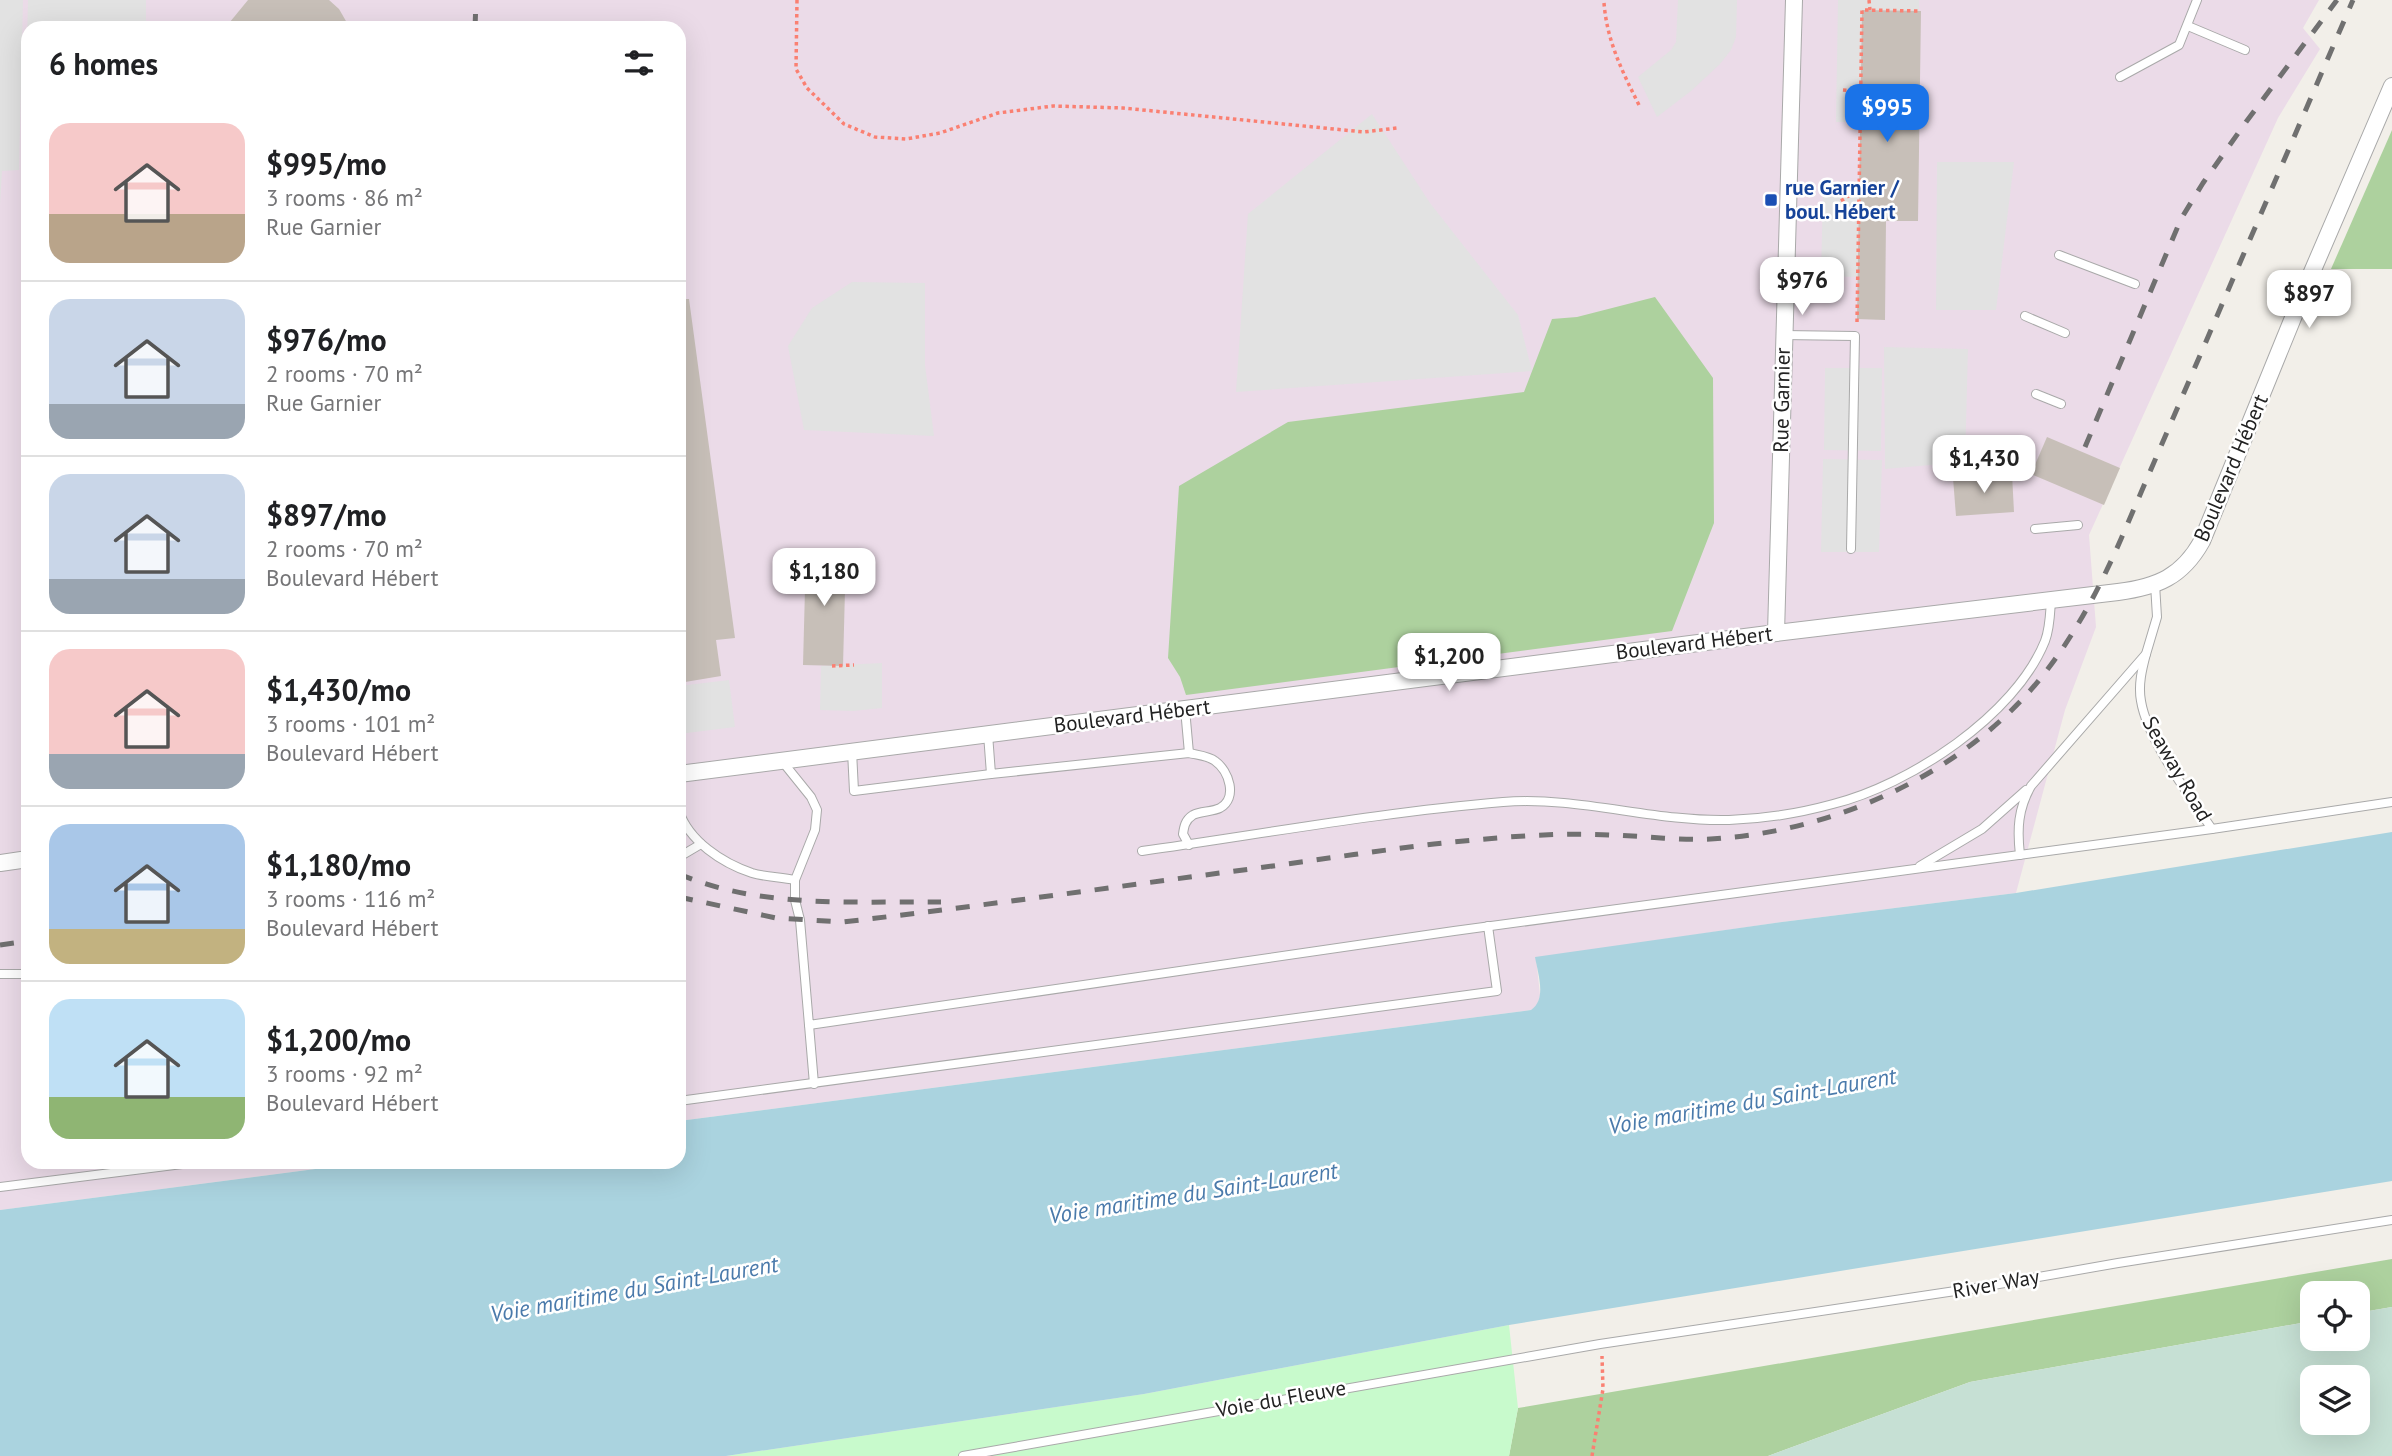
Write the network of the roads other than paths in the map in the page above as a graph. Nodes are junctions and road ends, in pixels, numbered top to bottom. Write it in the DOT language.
graph roads {
  1 [pos="1794,0"];
  2 [pos="2197,0"];
  3 [pos="2188,26"];
  4 [pos="2245,50"];
  5 [pos="2120,78"];
  6 [pos="2392,86"];
  7 [pos="2059,255"];
  8 [pos="2135,284"];
  9 [pos="2025,316"];
  10 [pos="2065,332"];
  11 [pos="1783,335"];
  12 [pos="2036,394"];
  13 [pos="2061,404"];
  14 [pos="2078,525"];
  15 [pos="2035,529"];
  16 [pos="1852,549"];
  17 [pos="2155,584"];
  18 [pos="2051,600"];
  19 [pos="1776,633"];
  20 [pos="2146,653"];
  21 [pos="1185,709"];
  22 [pos="988,734"];
  23 [pos="852,751"];
  24 [pos="1189,752"];
  25 [pos="782,761"];
  26 [pos="686,773"];
  27 [pos="992,774"];
  28 [pos="2031,786"];
  29 [pos="2392,802"];
  30 [pos="686,827"];
  31 [pos="2212,829"];
  32 [pos="701,844"];
  33 [pos="1189,845"];
  34 [pos="1142,852"];
  35 [pos="686,853"];
  36 [pos="2020,855"];
  37 [pos="21,860"];
  38 [pos="0,863"];
  39 [pos="1910,870"];
  40 [pos="795,880"];
  41 [pos="1488,926"];
  42 [pos="0,974"];
  43 [pos="21,974"];
  44 [pos="809,1025"];
  45 [pos="814,1084"];
  46 [pos="686,1100"];
  47 [pos="116,1169"];
  48 [pos="0,1187"];
  49 [pos="2392,1220"];
  50 [pos="1600,1344"];
  51 [pos="963,1456"];
  1 -- 11 [label="street, Rue Garnier"];
  2 -- 3 [label="lane"];
  3 -- 4 [label="lane"];
  3 -- 5 [label="lane"];
  6 -- 17 [label="street, Boulevard Hébert"];
  7 -- 8 [label="lane"];
  9 -- 10 [label="lane"];
  11 -- 16 [label="lane"];
  11 -- 19 [label="street, Rue Garnier"];
  12 -- 13 [label="lane"];
  14 -- 15 [label="lane"];
  17 -- 18 [label="street, Boulevard Hébert"];
  17 -- 20 [label="lane, Seaway Road"];
  18 -- 19 [label="street, Boulevard Hébert"];
  18 -- 33 [label="lane"];
  19 -- 21 [label="street, Boulevard Hébert"];
  20 -- 28 [label="lane"];
  20 -- 31 [label="lane, Seaway Road"];
  21 -- 22 [label="street, Boulevard Hébert"];
  21 -- 24 [label="lane"];
  22 -- 23 [label="street, Boulevard Hébert"];
  22 -- 27 [label="lane"];
  23 -- 25 [label="street, Boulevard Hébert"];
  23 -- 27 [label="lane"];
  24 -- 27 [label="lane"];
  24 -- 33 [label="lane"];
  25 -- 26 [label="street, Boulevard Hébert"];
  25 -- 40 [label="lane"];
  28 -- 36 [label="lane"];
  28 -- 39 [label="lane"];
  29 -- 31 [label="lane, Seaway Road"];
  30 -- 32 [label="lane"];
  31 -- 36 [label="lane"];
  32 -- 35 [label="lane"];
  32 -- 40 [label="lane"];
  33 -- 34 [label="lane"];
  36 -- 39 [label="lane"];
  37 -- 38 [label="street"];
  39 -- 41 [label="lane"];
  40 -- 44 [label="lane"];
  41 -- 44 [label="lane"];
  41 -- 45 [label="lane"];
  42 -- 43 [label="lane"];
  44 -- 45 [label="lane"];
  45 -- 46 [label="lane"];
  47 -- 48 [label="lane"];
  49 -- 50 [label="lane, River Way"];
  50 -- 51 [label="lane, Voie du Fleuve"];
}
